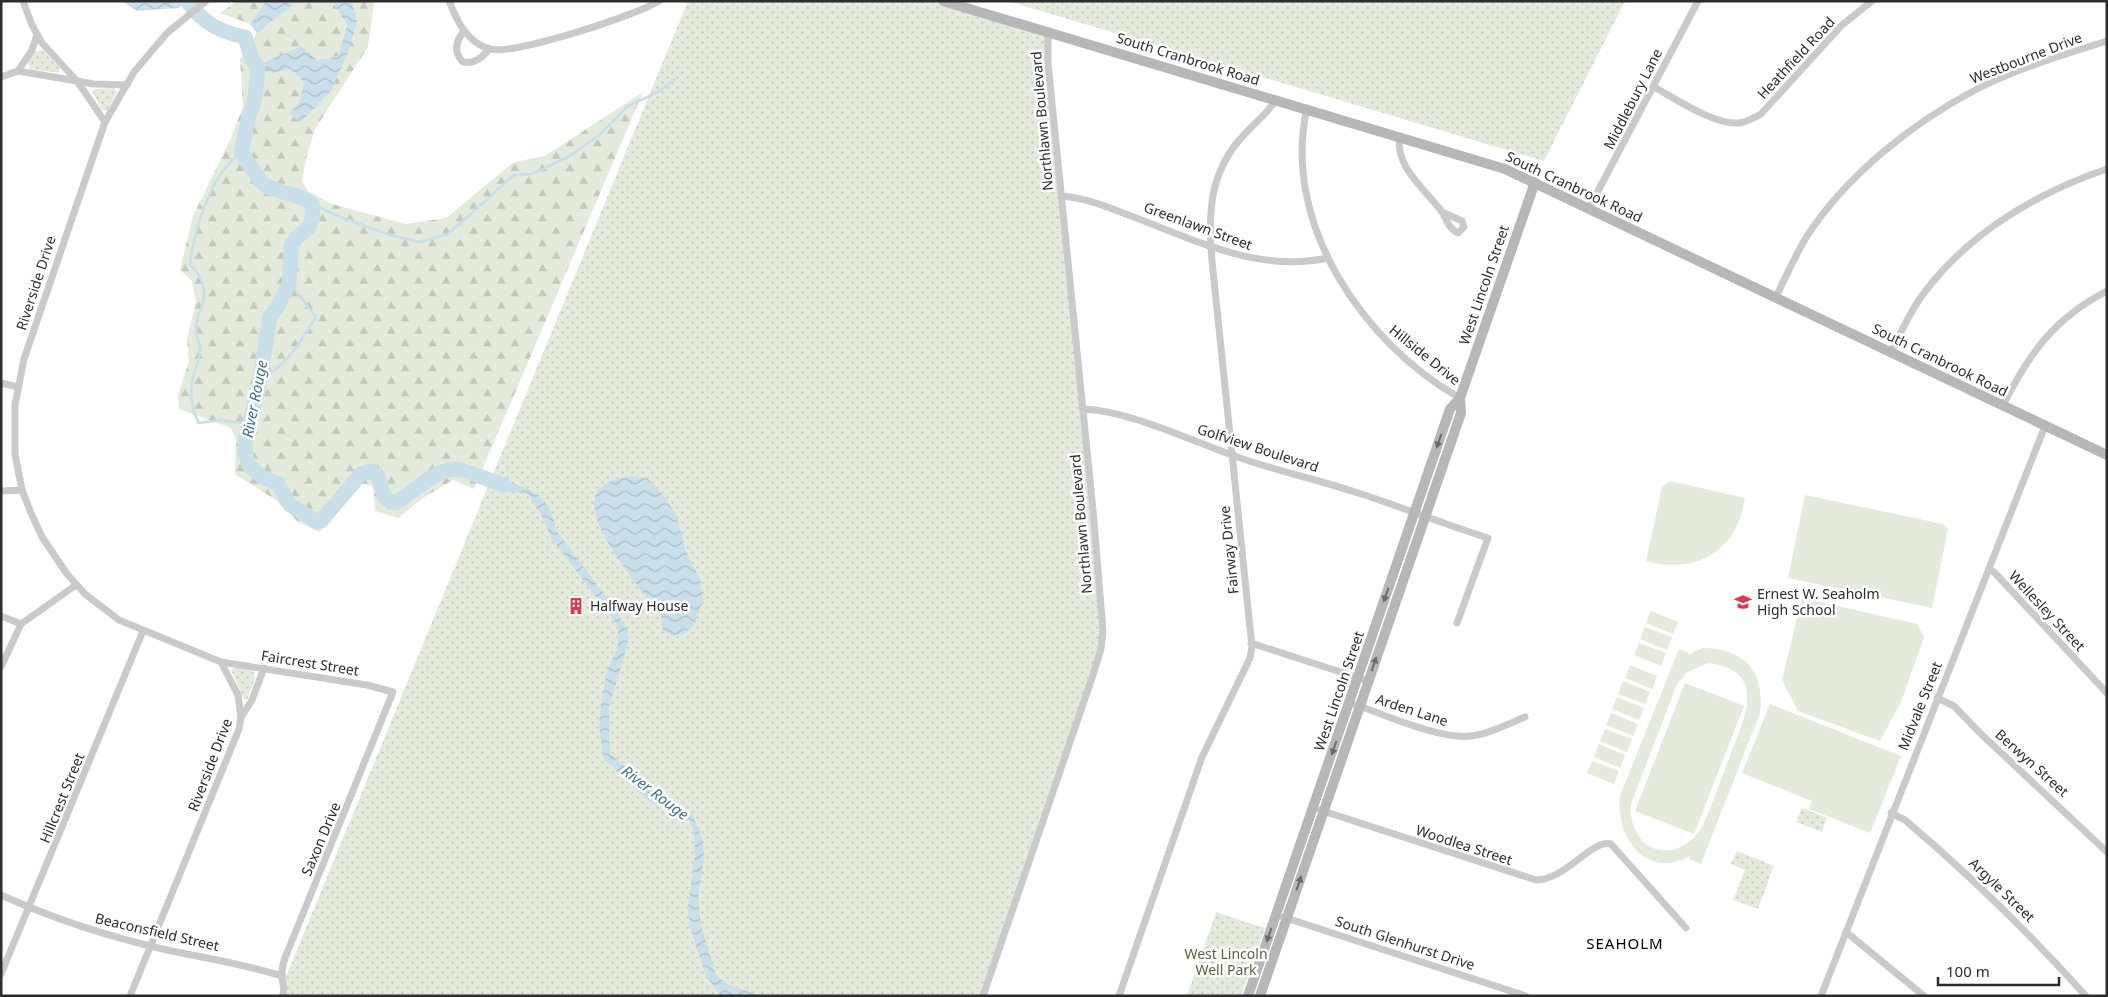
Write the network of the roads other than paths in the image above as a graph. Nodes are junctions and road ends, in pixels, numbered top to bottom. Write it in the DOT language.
graph roads {
  1 [pos="23,1"];
  2 [pos="206,1"];
  3 [pos="449,1"];
  4 [pos="659,1"];
  5 [pos="943,1"];
  6 [pos="1698,1"];
  7 [pos="1872,1"];
  8 [pos="464,31"];
  9 [pos="1048,31"];
  10 [pos="37,35"];
  11 [pos="2107,41"];
  12 [pos="489,49"];
  13 [pos="18,71"];
  14 [pos="4,73"];
  15 [pos="76,81"];
  16 [pos="127,85"];
  17 [pos="1654,87"];
  18 [pos="1276,99"];
  19 [pos="1307,108"];
  20 [pos="106,122"];
  21 [pos="1400,136"];
  22 [pos="2107,169"];
  23 [pos="1535,182"];
  24 [pos="1062,196"];
  25 [pos="1589,208"];
  26 [pos="1442,212"];
  27 [pos="1210,245"];
  28 [pos="1328,258"];
  29 [pos="2107,291"];
  30 [pos="1776,297"];
  31 [pos="1891,352"];
  32 [pos="1,383"];
  33 [pos="18,387"];
  34 [pos="1460,398"];
  35 [pos="2003,405"];
  36 [pos="1083,409"];
  37 [pos="2045,426"];
  38 [pos="1232,455"];
  39 [pos="2107,455"];
  40 [pos="22,490"];
  41 [pos="1,491"];
  42 [pos="1414,514"];
  43 [pos="1425,517"];
  44 [pos="1989,569"];
  45 [pos="76,585"];
  46 [pos="1,616"];
  47 [pos="1457,623"];
  48 [pos="21,624"];
  49 [pos="143,631"];
  50 [pos="1251,643"];
  51 [pos="221,662"];
  52 [pos="1,667"];
  53 [pos="264,668"];
  54 [pos="1358,677"];
  55 [pos="1368,681"];
  56 [pos="393,692"];
  57 [pos="2107,693"];
  58 [pos="1937,698"];
  59 [pos="1349,703"];
  60 [pos="1360,706"];
  61 [pos="241,717"];
  62 [pos="1525,717"];
  63 [pos="1313,808"];
  64 [pos="1324,812"];
  65 [pos="1891,813"];
  66 [pos="2107,852"];
  67 [pos="1,895"];
  68 [pos="31,907"];
  69 [pos="1276,914"];
  70 [pos="1287,918"];
  71 [pos="1686,928"];
  72 [pos="1846,932"];
  73 [pos="151,946"];
  74 [pos="1,974"];
  75 [pos="282,976"];
  76 [pos="130,996"];
  77 [pos="282,996"];
  78 [pos="983,996"];
  79 [pos="1119,996"];
  80 [pos="1248,996"];
  81 [pos="1260,996"];
  82 [pos="1526,996"];
  83 [pos="1821,996"];
  84 [pos="1924,996"];
  85 [pos="2086,996"];
  1 -- 10 [label="street"];
  2 -- 16 [label="street, Riverside Drive"];
  3 -- 8 [label="street"];
  4 -- 12 [label="street"];
  5 -- 9 [label="street, South Cranbrook Road"];
  6 -- 17 [label="street, Middlebury Lane"];
  7 -- 17 [label="street, Heathfield Road"];
  8 -- 12 [label="street"];
  8 -- 12 [label="street"];
  9 -- 18 [label="street, South Cranbrook Road"];
  9 -- 24 [label="street, Northlawn Boulevard"];
  10 -- 13 [label="street"];
  10 -- 15 [label="street"];
  11 -- 30 [label="street, Westbourne Drive"];
  13 -- 14 [label="street"];
  13 -- 15 [label="street"];
  15 -- 16 [label="street"];
  15 -- 20 [label="street"];
  16 -- 20 [label="street, Riverside Drive"];
  17 -- 25 [label="street, Middlebury Lane"];
  18 -- 19 [label="street, South Cranbrook Road"];
  18 -- 27 [label="street, Fairway Drive"];
  19 -- 21 [label="street, South Cranbrook Road"];
  19 -- 28 [label="street, Hillside Drive"];
  20 -- 33 [label="street, Riverside Drive"];
  21 -- 23 [label="street, South Cranbrook Road"];
  21 -- 26 [label="street"];
  22 -- 31 [label="street"];
  23 -- 25 [label="street, South Cranbrook Road"];
  23 -- 34 [label="street, West Lincoln Street"];
  24 -- 27 [label="street, Greenlawn Street"];
  24 -- 36 [label="street, Northlawn Boulevard"];
  25 -- 30 [label="street, South Cranbrook Road"];
  27 -- 28 [label="street, Greenlawn Street"];
  27 -- 38 [label="street, Fairway Drive"];
  28 -- 34 [label="street, Hillside Drive"];
  29 -- 35 [label="street"];
  30 -- 31 [label="street, South Cranbrook Road"];
  31 -- 35 [label="street, South Cranbrook Road"];
  32 -- 33 [label="street"];
  33 -- 40 [label="street, Riverside Drive"];
  34 -- 42 [label="street, West Lincoln Street, one-way"];
  34 -- 43 [label="street, West Lincoln Street"];
  35 -- 37 [label="street, South Cranbrook Road"];
  36 -- 38 [label="street, Golfview Boulevard"];
  36 -- 78 [label="street, Northlawn Boulevard"];
  37 -- 39 [label="street, South Cranbrook Road"];
  37 -- 44 [label="street, Midvale Street"];
  38 -- 42 [label="street, Golfview Boulevard"];
  38 -- 50 [label="street, Fairway Drive"];
  40 -- 41 [label="street"];
  40 -- 45 [label="street, Riverside Drive"];
  42 -- 43 [label="street, Golfview Boulevard"];
  42 -- 54 [label="street, West Lincoln Street, one-way"];
  43 -- 47 [label="street, Golfview Boulevard"];
  55 -- 43 [label="street, West Lincoln Street, one-way"];
  44 -- 57 [label="street, Wellesley Street"];
  44 -- 58 [label="street, Midvale Street"];
  45 -- 48 [label="street"];
  45 -- 49 [label="street, Riverside Drive"];
  46 -- 48 [label="street"];
  48 -- 52 [label="street"];
  49 -- 51 [label="street, Riverside Drive"];
  49 -- 68 [label="street, Hillcrest Street"];
  50 -- 54 [label="street, Arden Lane"];
  50 -- 79 [label="street, Fairway Drive"];
  51 -- 53 [label="street, Faircrest Street"];
  51 -- 61 [label="street, Riverside Drive"];
  53 -- 56 [label="street, Faircrest Street"];
  53 -- 61 [label="street"];
  54 -- 55 [label="street, Arden Lane"];
  54 -- 59 [label="street, West Lincoln Street"];
  55 -- 60 [label="street, West Lincoln Street"];
  56 -- 75 [label="street, Saxon Drive"];
  58 -- 65 [label="street, Midvale Street"];
  58 -- 66 [label="street, Berwyn Street"];
  59 -- 60 [label="street, Arden Lane"];
  59 -- 63 [label="street, West Lincoln Street, one-way"];
  60 -- 62 [label="street, Arden Lane"];
  60 -- 64 [label="street, West Lincoln Street"];
  61 -- 73 [label="street, Riverside Drive"];
  63 -- 64 [label="street, Woodlea Street"];
  63 -- 69 [label="street, West Lincoln Street"];
  70 -- 64 [label="street, West Lincoln Street, one-way"];
  64 -- 71 [label="street, Woodlea Street"];
  65 -- 72 [label="street, Midvale Street"];
  65 -- 85 [label="street, Argyle Street"];
  67 -- 68 [label="street, Beaconsfield Street"];
  68 -- 73 [label="street, Beaconsfield Street"];
  68 -- 74 [label="street, Hillcrest Street"];
  69 -- 70 [label="street, South Glenhurst Drive"];
  69 -- 80 [label="street, West Lincoln Street, one-way"];
  70 -- 81 [label="street, West Lincoln Street"];
  70 -- 82 [label="street, South Glenhurst Drive"];
  72 -- 83 [label="street, Midvale Street"];
  72 -- 84 [label="street"];
  73 -- 75 [label="street, Beaconsfield Street"];
  73 -- 76 [label="street, Riverside Drive"];
  75 -- 77 [label="street, Saxon Drive"];
}
